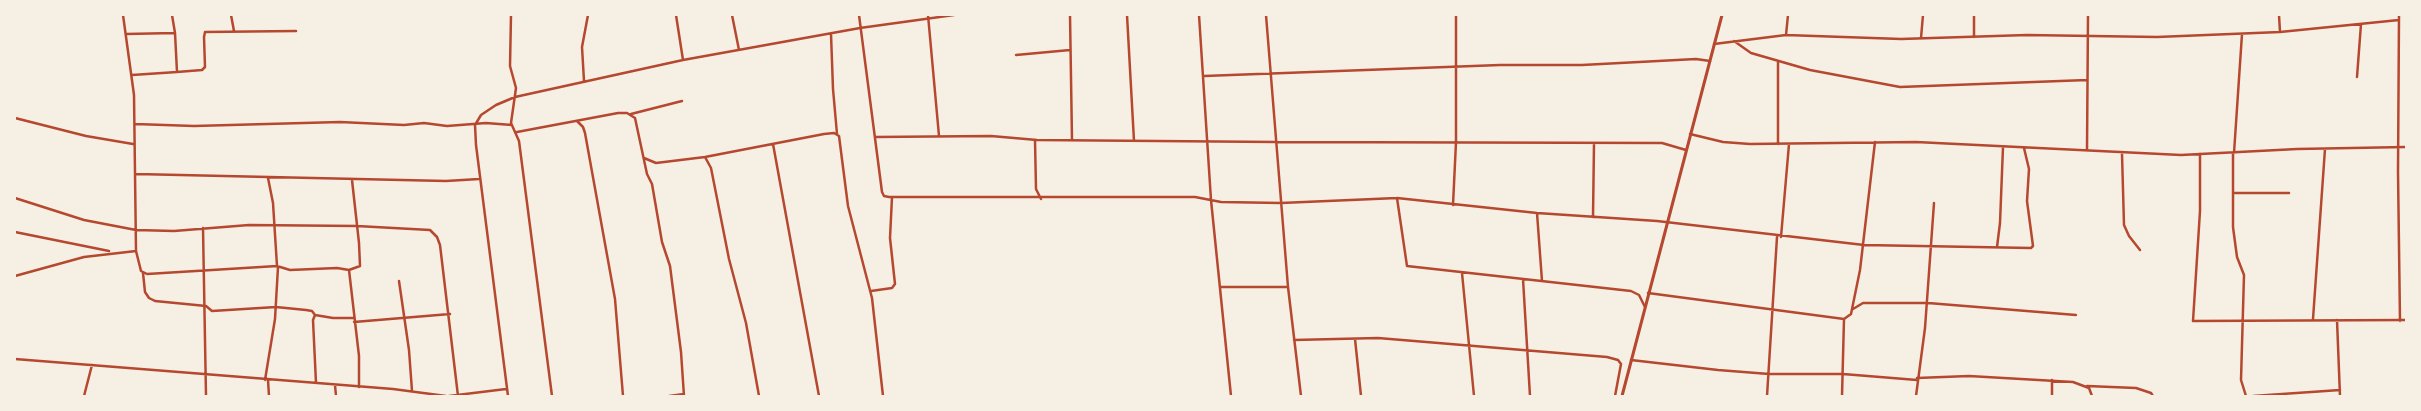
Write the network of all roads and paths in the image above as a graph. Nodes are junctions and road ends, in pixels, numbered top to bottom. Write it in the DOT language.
graph roads {
  1 [pos="123,15"];
  2 [pos="172,15"];
  3 [pos="231,15"];
  4 [pos="512,15"];
  5 [pos="588,15"];
  6 [pos="676,15"];
  7 [pos="732,15"];
  8 [pos="859,15"];
  9 [pos="954,15"];
  10 [pos="1070,15"];
  11 [pos="1127,15"];
  12 [pos="1199,15"];
  13 [pos="1266,15"];
  14 [pos="1456,15"];
  15 [pos="1722,15"];
  16 [pos="1788,15"];
  17 [pos="1923,15"];
  18 [pos="1974,15"];
  19 [pos="2088,15"];
  20 [pos="2279,15"];
  21 [pos="2400,15"];
  22 [pos="928,16"];
  23 [pos="2399,20"];
  24 [pos="2361,24"];
  25 [pos="860,28"];
  26 [pos="234,31"];
  27 [pos="296,31"];
  28 [pos="2280,32"];
  29 [pos="174,33"];
  30 [pos="126,34"];
  31 [pos="831,34"];
  32 [pos="2242,34"];
  33 [pos="1786,35"];
  34 [pos="1974,36"];
  35 [pos="2087,37"];
  36 [pos="1921,38"];
  37 [pos="1734,41"];
  38 [pos="1714,44"];
  39 [pos="738,50"];
  40 [pos="1070,50"];
  41 [pos="1016,55"];
  42 [pos="683,60"];
  43 [pos="1710,61"];
  44 [pos="1778,61"];
  45 [pos="1456,67"];
  46 [pos="177,72"];
  47 [pos="1271,73"];
  48 [pos="132,75"];
  49 [pos="1204,76"];
  50 [pos="2358,78"];
  51 [pos="2087,80"];
  52 [pos="584,82"];
  53 [pos="515,97"];
  54 [pos="682,101"];
  55 [pos="631,114"];
  56 [pos="15,118"];
  57 [pos="575,121"];
  58 [pos="136,124"];
  59 [pos="475,125"];
  60 [pos="512,126"];
  61 [pos="517,132"];
  62 [pos="837,134"];
  63 [pos="1690,134"];
  64 [pos="939,136"];
  65 [pos="875,137"];
  66 [pos="1035,140"];
  67 [pos="1072,140"];
  68 [pos="1134,140"];
  69 [pos="1206,140"];
  70 [pos="1276,142"];
  71 [pos="1456,142"];
  72 [pos="1875,142"];
  73 [pos="134,144"];
  74 [pos="773,144"];
  75 [pos="1594,144"];
  76 [pos="1778,144"];
  77 [pos="1789,144"];
  78 [pos="2003,146"];
  79 [pos="2398,147"];
  80 [pos="2406,147"];
  81 [pos="2024,148"];
  82 [pos="2325,149"];
  83 [pos="1686,150"];
  84 [pos="2087,150"];
  85 [pos="2234,153"];
  86 [pos="2122,154"];
  87 [pos="2200,154"];
  88 [pos="705,157"];
  89 [pos="644,158"];
  90 [pos="136,174"];
  91 [pos="268,178"];
  92 [pos="352,179"];
  93 [pos="479,179"];
  94 [pos="2233,193"];
  95 [pos="2289,193"];
  96 [pos="892,197"];
  97 [pos="15,198"];
  98 [pos="1397,198"];
  99 [pos="1041,199"];
  100 [pos="1210,200"];
  101 [pos="1282,202"];
  102 [pos="1934,203"];
  103 [pos="1453,205"];
  104 [pos="1537,213"];
  105 [pos="1593,217"];
  106 [pos="1668,223"];
  107 [pos="274,225"];
  108 [pos="357,226"];
  109 [pos="203,228"];
  110 [pos="136,230"];
  111 [pos="15,232"];
  112 [pos="1777,237"];
  113 [pos="1781,237"];
  114 [pos="1864,245"];
  115 [pos="1932,247"];
  116 [pos="1996,247"];
  117 [pos="2140,250"];
  118 [pos="136,251"];
  119 [pos="112,252"];
  120 [pos="2400,264"];
  121 [pos="2406,264"];
  122 [pos="278,267"];
  123 [pos="204,270"];
  124 [pos="349,270"];
  125 [pos="144,273"];
  126 [pos="1462,273"];
  127 [pos="15,276"];
  128 [pos="1522,279"];
  129 [pos="398,280"];
  130 [pos="1542,281"];
  131 [pos="1288,286"];
  132 [pos="1220,287"];
  133 [pos="870,291"];
  134 [pos="1648,293"];
  135 [pos="1928,303"];
  136 [pos="206,306"];
  137 [pos="276,307"];
  138 [pos="1645,307"];
  139 [pos="1852,310"];
  140 [pos="1771,311"];
  141 [pos="450,314"];
  142 [pos="2076,314"];
  143 [pos="315,315"];
  144 [pos="404,319"];
  145 [pos="1844,319"];
  146 [pos="354,320"];
  147 [pos="2313,320"];
  148 [pos="2337,320"];
  149 [pos="2400,320"];
  150 [pos="2406,320"];
  151 [pos="2242,321"];
  152 [pos="1355,339"];
  153 [pos="1294,340"];
  154 [pos="1469,346"];
  155 [pos="1528,350"];
  156 [pos="15,359"];
  157 [pos="1631,360"];
  158 [pos="92,365"];
  159 [pos="1769,374"];
  160 [pos="1843,374"];
  161 [pos="206,375"];
  162 [pos="1917,379"];
  163 [pos="266,380"];
  164 [pos="2052,380"];
  165 [pos="316,383"];
  166 [pos="335,385"];
  167 [pos="2086,386"];
  168 [pos="359,387"];
  169 [pos="506,389"];
  170 [pos="2340,390"];
  171 [pos="412,391"];
  172 [pos="684,395"];
  173 [pos="84,396"];
  174 [pos="206,396"];
  175 [pos="269,396"];
  176 [pos="336,396"];
  177 [pos="448,396"];
  178 [pos="458,396"];
  179 [pos="508,396"];
  180 [pos="552,396"];
  181 [pos="622,396"];
  182 [pos="669,396"];
  183 [pos="759,396"];
  184 [pos="819,396"];
  185 [pos="883,396"];
  186 [pos="1231,396"];
  187 [pos="1301,396"];
  188 [pos="1361,396"];
  189 [pos="1474,396"];
  190 [pos="1530,396"];
  191 [pos="1615,396"];
  192 [pos="1622,396"];
  193 [pos="1767,396"];
  194 [pos="1842,396"];
  195 [pos="1916,396"];
  196 [pos="2052,396"];
  197 [pos="2092,396"];
  198 [pos="2153,396"];
  199 [pos="2246,396"];
  200 [pos="2253,396"];
  201 [pos="2340,396"];
  1 -- 30 [label="street"];
  2 -- 29 [label="street"];
  3 -- 26 [label="street"];
  4 -- 53 [label="street"];
  5 -- 52 [label="street"];
  6 -- 42 [label="street"];
  7 -- 39 [label="street"];
  8 -- 25 [label="street"];
  9 -- 22 [label="street"];
  10 -- 40 [label="street"];
  11 -- 68 [label="street"];
  12 -- 49 [label="street"];
  13 -- 47 [label="street"];
  14 -- 45 [label="street"];
  15 -- 38 [label="street"];
  16 -- 33 [label="street"];
  17 -- 36 [label="street"];
  18 -- 34 [label="street"];
  19 -- 35 [label="street"];
  20 -- 28 [label="street"];
  21 -- 23 [label="street"];
  22 -- 25 [label="street"];
  22 -- 64 [label="street"];
  23 -- 24 [label="street"];
  23 -- 79 [label="street"];
  24 -- 28 [label="street"];
  24 -- 50 [label="street"];
  25 -- 31 [label="street"];
  25 -- 65 [label="street"];
  26 -- 27 [label="street"];
  26 -- 46 [label="street"];
  28 -- 32 [label="street"];
  29 -- 30 [label="street"];
  29 -- 46 [label="street"];
  30 -- 48 [label="street"];
  31 -- 39 [label="street"];
  31 -- 62 [label="street"];
  32 -- 35 [label="street"];
  32 -- 85 [label="street"];
  33 -- 36 [label="street"];
  33 -- 37 [label="street"];
  34 -- 35 [label="street"];
  34 -- 36 [label="street"];
  35 -- 51 [label="street"];
  37 -- 38 [label="street"];
  37 -- 44 [label="street"];
  38 -- 43 [label="street"];
  39 -- 42 [label="street"];
  40 -- 41 [label="street"];
  40 -- 67 [label="street"];
  42 -- 52 [label="street"];
  43 -- 45 [label="street"];
  43 -- 63 [label="street"];
  44 -- 51 [label="street"];
  44 -- 76 [label="street"];
  45 -- 47 [label="street"];
  45 -- 71 [label="street"];
  46 -- 48 [label="street"];
  47 -- 49 [label="street"];
  47 -- 70 [label="street"];
  48 -- 58 [label="street"];
  49 -- 69 [label="street"];
  51 -- 84 [label="street"];
  52 -- 53 [label="street"];
  53 -- 59 [label="street"];
  53 -- 60 [label="street"];
  54 -- 55 [label="street"];
  55 -- 57 [label="street"];
  55 -- 89 [label="street"];
  56 -- 73 [label="street"];
  57 -- 61 [label="street"];
  57 -- 181 [label="street"];
  58 -- 59 [label="street"];
  58 -- 73 [label="street"];
  59 -- 60 [label="street"];
  59 -- 93 [label="street"];
  60 -- 61 [label="street"];
  61 -- 180 [label="street"];
  62 -- 74 [label="street"];
  62 -- 133 [label="street"];
  63 -- 76 [label="street"];
  63 -- 83 [label="street"];
  64 -- 65 [label="street"];
  64 -- 66 [label="street"];
  65 -- 96 [label="street"];
  66 -- 67 [label="street"];
  66 -- 99 [label="street"];
  67 -- 68 [label="street"];
  68 -- 69 [label="street"];
  69 -- 70 [label="street"];
  69 -- 100 [label="street"];
  70 -- 71 [label="street"];
  70 -- 101 [label="street"];
  71 -- 75 [label="street"];
  71 -- 103 [label="street"];
  72 -- 77 [label="street"];
  72 -- 78 [label="street"];
  72 -- 114 [label="street"];
  73 -- 90 [label="street"];
  74 -- 88 [label="street"];
  74 -- 184 [label="street"];
  75 -- 83 [label="street"];
  75 -- 105 [label="street"];
  76 -- 77 [label="street"];
  77 -- 113 [label="street"];
  78 -- 81 [label="street"];
  78 -- 116 [label="street"];
  79 -- 80 [label="street"];
  79 -- 82 [label="street"];
  79 -- 120 [label="street"];
  81 -- 84 [label="street"];
  81 -- 116 [label="street"];
  82 -- 85 [label="street"];
  82 -- 147 [label="street"];
  83 -- 106 [label="street"];
  84 -- 86 [label="street"];
  85 -- 87 [label="street"];
  85 -- 94 [label="street"];
  86 -- 87 [label="street"];
  86 -- 117 [label="street"];
  87 -- 151 [label="street"];
  88 -- 89 [label="street"];
  88 -- 183 [label="street"];
  89 -- 172 [label="street"];
  90 -- 91 [label="street"];
  90 -- 110 [label="street"];
  91 -- 92 [label="street"];
  91 -- 107 [label="street"];
  92 -- 93 [label="street"];
  92 -- 108 [label="street"];
  93 -- 169 [label="street"];
  94 -- 95 [label="street"];
  94 -- 151 [label="street"];
  96 -- 99 [label="street"];
  96 -- 133 [label="street"];
  97 -- 110 [label="street"];
  98 -- 101 [label="street"];
  98 -- 103 [label="street"];
  98 -- 126 [label="street"];
  99 -- 100 [label="street"];
  100 -- 101 [label="street"];
  100 -- 132 [label="street"];
  101 -- 131 [label="street"];
  102 -- 115 [label="street"];
  103 -- 104 [label="street"];
  104 -- 105 [label="street"];
  104 -- 130 [label="street"];
  105 -- 106 [label="street"];
  106 -- 112 [label="street"];
  106 -- 134 [label="street"];
  107 -- 108 [label="street"];
  107 -- 109 [label="street"];
  107 -- 122 [label="street"];
  108 -- 124 [label="street"];
  108 -- 141 [label="street"];
  109 -- 110 [label="street"];
  109 -- 123 [label="street"];
  110 -- 118 [label="street"];
  111 -- 119 [label="street"];
  112 -- 113 [label="street"];
  112 -- 140 [label="street"];
  113 -- 114 [label="street"];
  114 -- 115 [label="street"];
  114 -- 139 [label="street"];
  115 -- 116 [label="street"];
  115 -- 135 [label="street"];
  118 -- 119 [label="street"];
  118 -- 125 [label="street"];
  119 -- 127 [label="street"];
  120 -- 121 [label="street"];
  120 -- 149 [label="street"];
  122 -- 123 [label="street"];
  122 -- 124 [label="street"];
  122 -- 137 [label="street"];
  123 -- 125 [label="street"];
  123 -- 136 [label="street"];
  124 -- 146 [label="street"];
  125 -- 136 [label="street"];
  126 -- 128 [label="street"];
  126 -- 154 [label="street"];
  128 -- 130 [label="street"];
  128 -- 155 [label="street"];
  129 -- 144 [label="street"];
  130 -- 138 [label="street"];
  131 -- 132 [label="street"];
  131 -- 153 [label="street"];
  132 -- 186 [label="street"];
  133 -- 185 [label="street"];
  134 -- 138 [label="street"];
  134 -- 140 [label="street"];
  135 -- 139 [label="street"];
  135 -- 142 [label="street"];
  135 -- 162 [label="street"];
  136 -- 137 [label="street"];
  136 -- 161 [label="street"];
  137 -- 143 [label="street"];
  137 -- 163 [label="street"];
  138 -- 157 [label="street"];
  139 -- 145 [label="street"];
  140 -- 145 [label="street"];
  140 -- 159 [label="street"];
  141 -- 144 [label="street"];
  141 -- 178 [label="street"];
  143 -- 146 [label="street"];
  143 -- 165 [label="street"];
  144 -- 146 [label="street"];
  144 -- 171 [label="street"];
  145 -- 160 [label="street"];
  146 -- 168 [label="street"];
  147 -- 148 [label="street"];
  147 -- 151 [label="street"];
  148 -- 149 [label="street"];
  148 -- 170 [label="street"];
  149 -- 150 [label="street"];
  151 -- 199 [label="street"];
  152 -- 153 [label="street"];
  152 -- 154 [label="street"];
  152 -- 188 [label="street"];
  153 -- 187 [label="street"];
  154 -- 155 [label="street"];
  154 -- 189 [label="street"];
  155 -- 190 [label="street"];
  155 -- 191 [label="street"];
  156 -- 158 [label="street"];
  157 -- 159 [label="street"];
  157 -- 192 [label="street"];
  158 -- 161 [label="street"];
  158 -- 173 [label="street"];
  159 -- 160 [label="street"];
  159 -- 193 [label="street"];
  160 -- 162 [label="street"];
  160 -- 194 [label="street"];
  161 -- 163 [label="street"];
  161 -- 174 [label="street"];
  162 -- 164 [label="street"];
  162 -- 195 [label="street"];
  163 -- 165 [label="street"];
  163 -- 175 [label="street"];
  164 -- 167 [label="street"];
  164 -- 196 [label="street"];
  165 -- 166 [label="street"];
  166 -- 168 [label="street"];
  166 -- 176 [label="street"];
  167 -- 197 [label="street"];
  167 -- 198 [label="street"];
  168 -- 171 [label="street"];
  169 -- 178 [label="street"];
  169 -- 179 [label="street"];
  170 -- 200 [label="street"];
  170 -- 201 [label="street"];
  171 -- 177 [label="street"];
  172 -- 182 [label="street"];
  177 -- 178 [label="street"];
}
